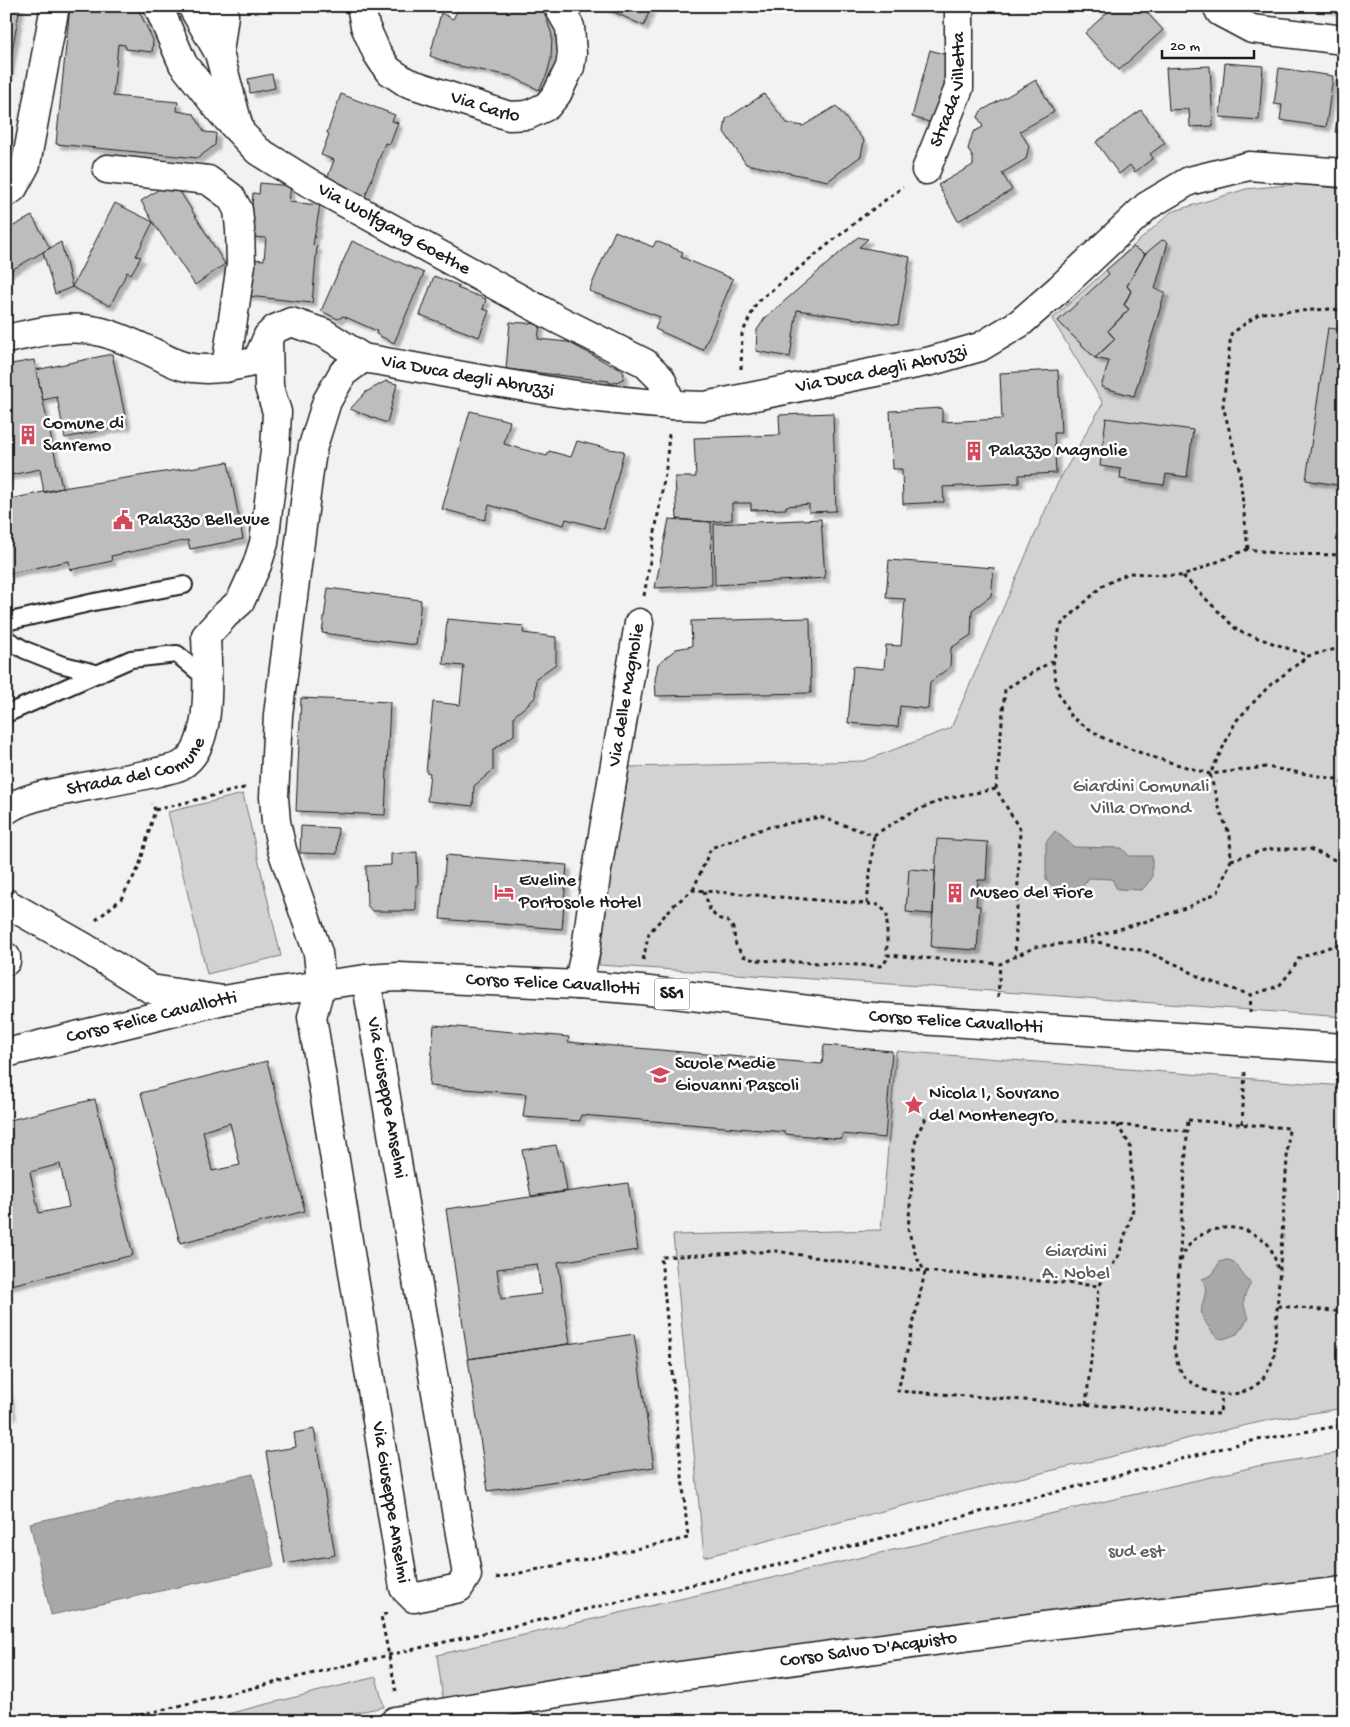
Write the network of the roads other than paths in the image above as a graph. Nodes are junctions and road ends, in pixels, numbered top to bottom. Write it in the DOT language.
graph roads {
  1 [pos="55,6"];
  2 [pos="158,6"];
  3 [pos="192,6"];
  4 [pos="223,6"];
  5 [pos="361,6"];
  6 [pos="558,6"];
  7 [pos="959,6"];
  8 [pos="1217,6"];
  9 [pos="1344,40"];
  10 [pos="219,53"];
  11 [pos="240,132"];
  12 [pos="107,169"];
  13 [pos="926,170"];
  14 [pos="1344,173"];
  15 [pos="6,193"];
  16 [pos="268,336"];
  17 [pos="6,339"];
  18 [pos="363,358"];
  19 [pos="226,368"];
  20 [pos="672,406"];
  21 [pos="184,584"];
  22 [pos="6,622"];
  23 [pos="639,623"];
  24 [pos="6,638"];
  25 [pos="99,674"];
  26 [pos="207,679"];
  27 [pos="6,714"];
  28 [pos="6,810"];
  29 [pos="6,903"];
  30 [pos="6,957"];
  31 [pos="6,961"];
  32 [pos="366,979"];
  33 [pos="322,984"];
  34 [pos="578,985"];
  35 [pos="224,1000"];
  36 [pos="1344,1048"];
  37 [pos="6,1053"];
  38 [pos="1344,1591"];
  39 [pos="399,1720"];
  1 -- 15 [label="street"];
  2 -- 11 [label="street, Via Wolfgang Goethe"];
  3 -- 10 [label="street"];
  4 -- 10 [label="street"];
  5 -- 6 [label="street, Via Carlo"];
  7 -- 13 [label="street, Strada Villetta"];
  8 -- 9 [label="street"];
  10 -- 11 [label="street"];
  11 -- 20 [label="street, Via Wolfgang Goethe"];
  12 -- 19 [label="street"];
  14 -- 20 [label="street, Via Duca degli Abruzzi"];
  16 -- 18 [label="street, Via Duca degli Abruzzi"];
  16 -- 19 [label="street"];
  16 -- 26 [label="street, Strada del Comune"];
  17 -- 19 [label="street"];
  18 -- 20 [label="street, Via Duca degli Abruzzi"];
  18 -- 33 [label="street, Via Duca degli Abruzzi"];
  21 -- 22 [label="lane"];
  23 -- 34 [label="street, Via delle Magnolie"];
  24 -- 25 [label="lane"];
  25 -- 26 [label="lane"];
  25 -- 27 [label="lane"];
  26 -- 28 [label="street, Strada del Comune"];
  29 -- 35 [label="street"];
  30 -- 31 [label="street"];
  32 -- 33 [label="street, Corso Felice Cavallotti / SS1"];
  32 -- 33 [label="street, Via Giuseppe Anselmi"];
  32 -- 34 [label="street, Corso Felice Cavallotti / SS1"];
  33 -- 35 [label="street, Corso Felice Cavallotti / SS1"];
  34 -- 36 [label="street, Corso Felice Cavallotti / SS1"];
  35 -- 37 [label="street, Corso Felice Cavallotti / SS1"];
  38 -- 39 [label="street, Corso Salvo D'Acquisto"];
}
